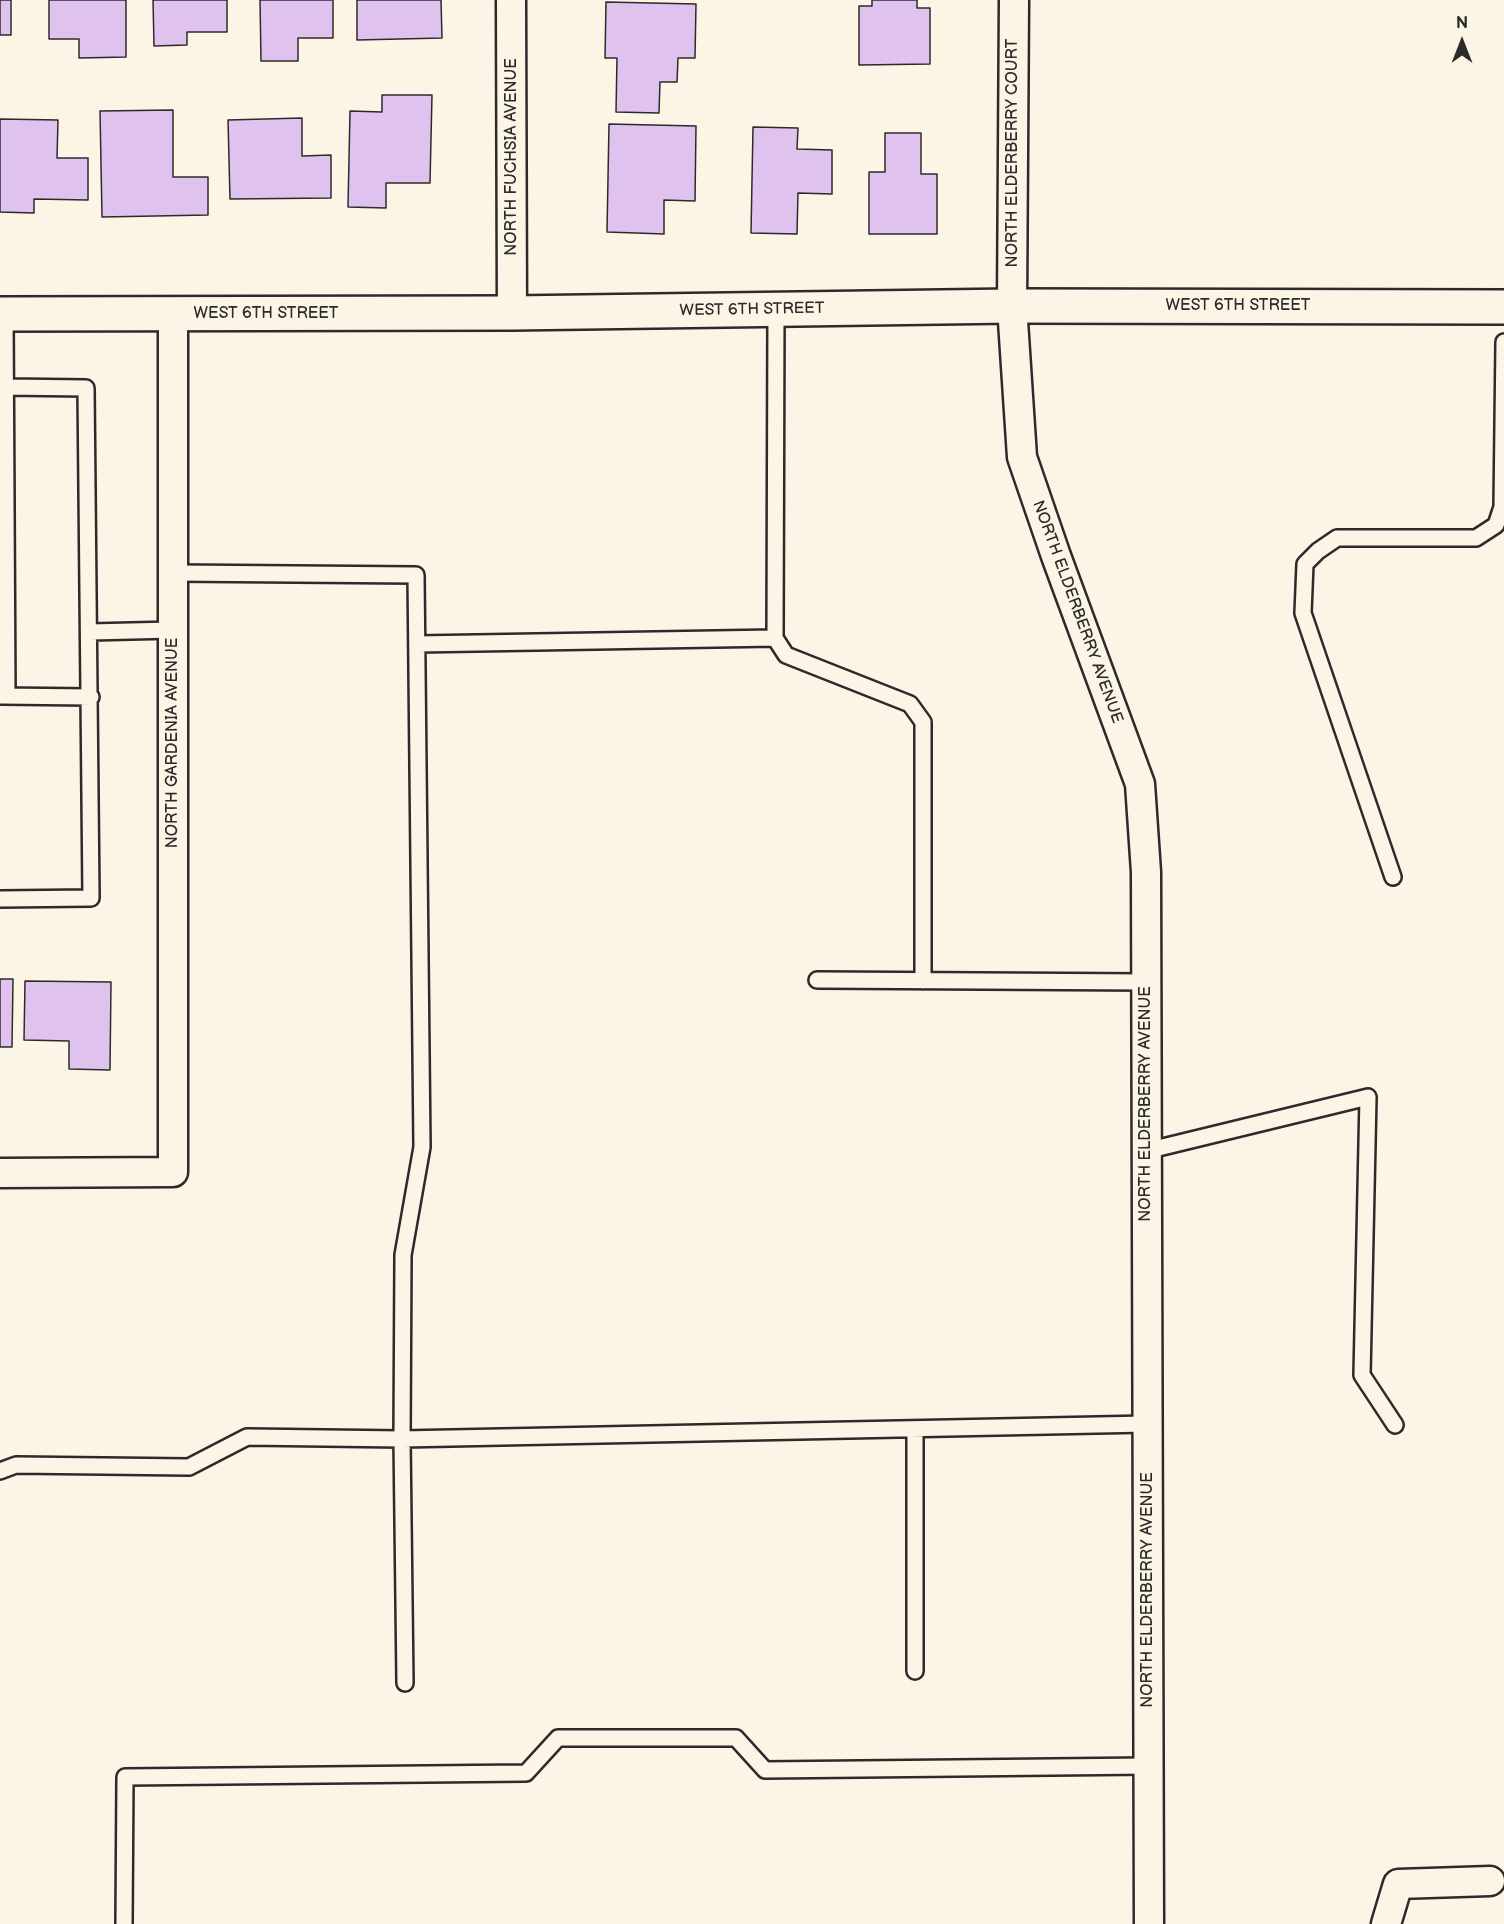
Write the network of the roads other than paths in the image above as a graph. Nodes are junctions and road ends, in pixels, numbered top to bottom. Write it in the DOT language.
graph roads {
  1 [pos="511,0"];
  2 [pos="1014,0"];
  3 [pos="1012,306"];
  4 [pos="1504,307"];
  5 [pos="776,309"];
  6 [pos="512,313"];
  7 [pos="2,314"];
  8 [pos="173,314"];
  9 [pos="1504,342"];
  10 [pos="6,387"];
  11 [pos="173,573"];
  12 [pos="173,630"];
  13 [pos="90,632"];
  14 [pos="775,638"];
  15 [pos="417,644"];
  16 [pos="4,696"];
  17 [pos="91,697"];
  18 [pos="1394,877"];
  19 [pos="0,899"];
  20 [pos="817,980"];
  21 [pos="923,981"];
  22 [pos="1146,982"];
  23 [pos="1146,1151"];
  24 [pos="0,1173"];
  25 [pos="1148,1424"];
  26 [pos="1395,1425"];
  27 [pos="915,1429"];
  28 [pos="402,1439"];
  29 [pos="0,1471"];
  30 [pos="915,1671"];
  31 [pos="405,1683"];
  32 [pos="1148,1766"];
  33 [pos="1490,1881"];
  34 [pos="124,1924"];
  35 [pos="1149,1924"];
  36 [pos="1386,1924"];
  1 -- 6 [label="street, NORTH FUCHSIA AVENUE"];
  2 -- 3 [label="street, NORTH ELDERBERRY COURT"];
  3 -- 4 [label="street, WEST 6TH STREET"];
  3 -- 5 [label="street, WEST 6TH STREET"];
  3 -- 22 [label="street, NORTH ELDERBERRY AVENUE"];
  5 -- 6 [label="street, WEST 6TH STREET"];
  5 -- 14 [label="lane"];
  6 -- 8 [label="street, WEST 6TH STREET"];
  7 -- 8 [label="street, WEST 6TH STREET"];
  7 -- 10 [label="lane"];
  8 -- 11 [label="street, NORTH GARDENIA AVENUE"];
  9 -- 18 [label="lane"];
  10 -- 13 [label="lane"];
  10 -- 16 [label="lane"];
  11 -- 12 [label="street, NORTH GARDENIA AVENUE"];
  11 -- 15 [label="lane"];
  12 -- 13 [label="lane"];
  12 -- 24 [label="street, NORTH GARDENIA AVENUE"];
  13 -- 17 [label="lane"];
  14 -- 15 [label="lane"];
  14 -- 21 [label="lane"];
  15 -- 28 [label="lane"];
  16 -- 17 [label="lane"];
  17 -- 19 [label="lane"];
  20 -- 21 [label="lane"];
  21 -- 22 [label="lane"];
  22 -- 23 [label="street, NORTH ELDERBERRY AVENUE"];
  23 -- 25 [label="street, NORTH ELDERBERRY AVENUE"];
  23 -- 26 [label="lane"];
  25 -- 27 [label="lane"];
  25 -- 32 [label="street, NORTH ELDERBERRY AVENUE"];
  27 -- 28 [label="lane"];
  27 -- 30 [label="lane"];
  28 -- 29 [label="lane"];
  28 -- 31 [label="lane"];
  32 -- 34 [label="lane"];
  32 -- 35 [label="street, NORTH ELDERBERRY AVENUE"];
  33 -- 36 [label="street"];
}
